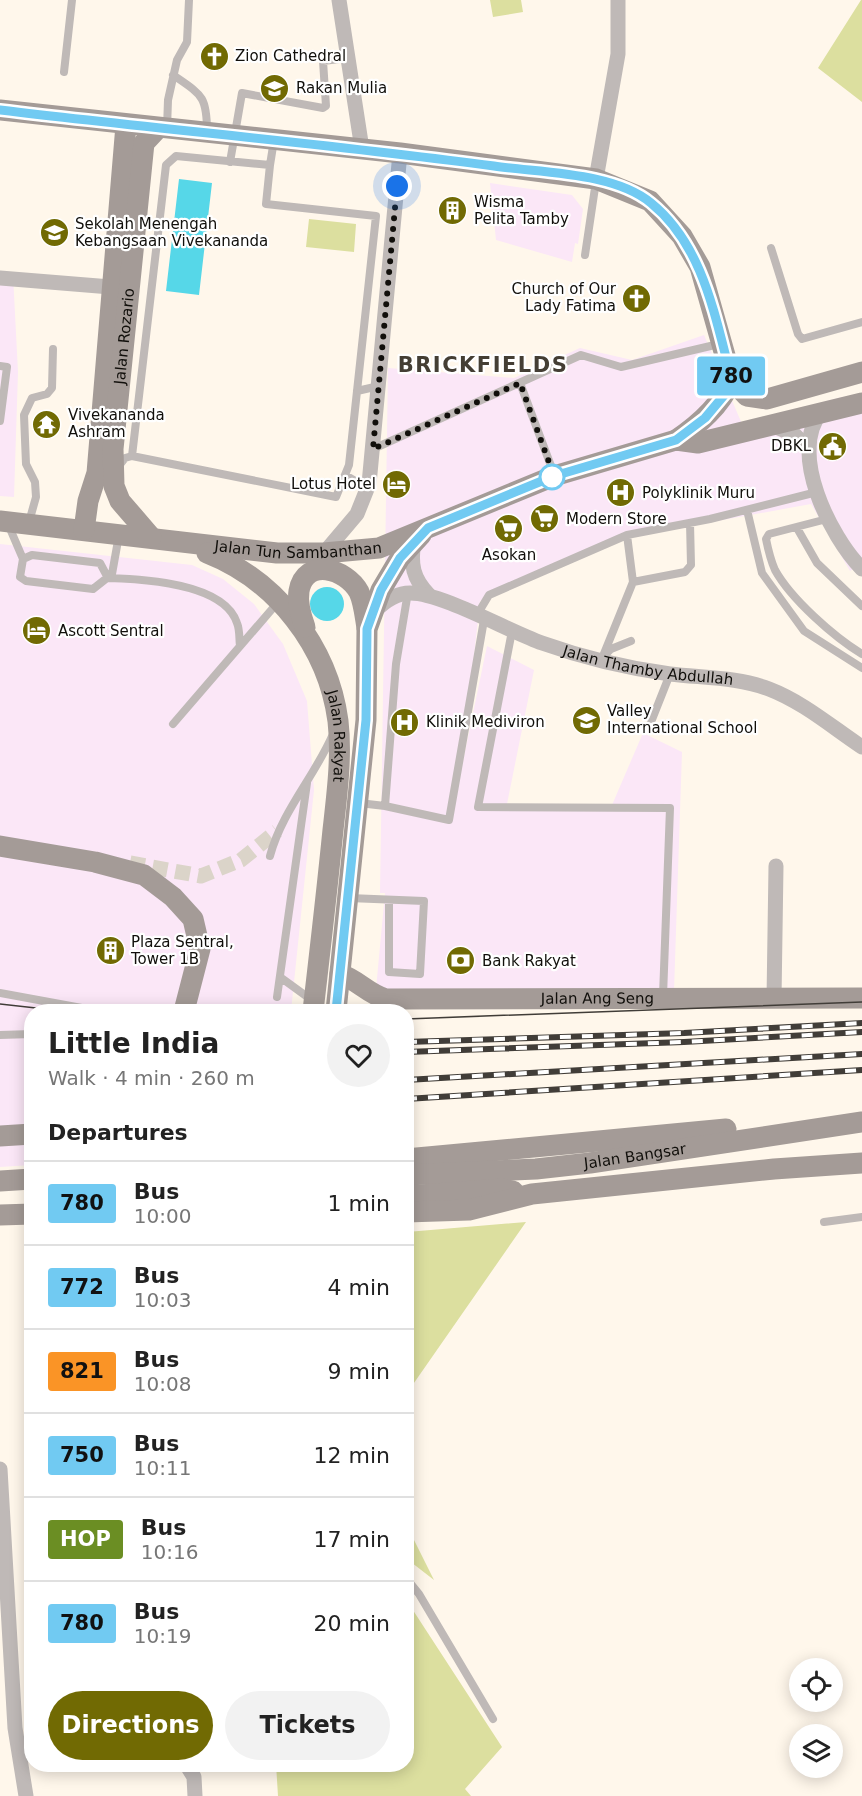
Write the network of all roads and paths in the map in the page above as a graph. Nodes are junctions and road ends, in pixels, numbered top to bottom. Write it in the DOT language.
graph roads {
  1 [pos="72,0"];
  2 [pos="189,0"];
  3 [pos="339,0"];
  4 [pos="618,0"];
  5 [pos="349,58"];
  6 [pos="64,72"];
  7 [pos="173,75"];
  8 [pos="0,110"];
  9 [pos="126,125"];
  10 [pos="162,129"];
  11 [pos="207,133"];
  12 [pos="234,136"];
  13 [pos="274,140"];
  14 [pos="363,149"];
  15 [pos="400,153"];
  16 [pos="231,162"];
  17 [pos="270,165"];
  18 [pos="596,180"];
  19 [pos="771,248"];
  20 [pos="585,255"];
  21 [pos="145,260"];
  22 [pos="371,261"];
  23 [pos="390,263"];
  24 [pos="0,278"];
  25 [pos="123,288"];
  26 [pos="862,322"];
  27 [pos="722,343"];
  28 [pos="53,349"];
  29 [pos="0,366"];
  30 [pos="857,377"];
  31 [pos="732,380"];
  32 [pos="520,383"];
  33 [pos="379,386"];
  34 [pos="357,392"];
  35 [pos="862,403"];
  36 [pos="821,412"];
  37 [pos="0,421"];
  38 [pos="770,424"];
  39 [pos="676,440"];
  40 [pos="373,449"];
  41 [pos="809,449"];
  42 [pos="124,463"];
  43 [pos="345,475"];
  44 [pos="554,476"];
  45 [pos="368,489"];
  46 [pos="818,492"];
  47 [pos="747,510"];
  48 [pos="826,519"];
  49 [pos="12,522"];
  50 [pos="690,523"];
  51 [pos="797,528"];
  52 [pos="84,530"];
  53 [pos="119,533"];
  54 [pos="421,535"];
  55 [pos="627,535"];
  56 [pos="162,538"];
  57 [pos="324,554"];
  58 [pos="23,559"];
  59 [pos="862,569"];
  60 [pos="108,578"];
  61 [pos="633,582"];
  62 [pos="408,592"];
  63 [pos="429,595"];
  64 [pos="279,600"];
  65 [pos="862,606"];
  66 [pos="480,618"];
  67 [pos="370,620"];
  68 [pos="512,631"];
  69 [pos="310,641"];
  70 [pos="631,641"];
  71 [pos="240,646"];
  72 [pos="862,654"];
  73 [pos="600,661"];
  74 [pos="862,668"];
  75 [pos="670,674"];
  76 [pos="366,675"];
  77 [pos="330,685"];
  78 [pos="338,721"];
  79 [pos="651,722"];
  80 [pos="173,723"];
  81 [pos="862,747"];
  82 [pos="307,783"];
  83 [pos="357,803"];
  84 [pos="385,806"];
  85 [pos="0,846"];
  86 [pos="270,856"];
  87 [pos="776,866"];
  88 [pos="348,898"];
  89 [pos="389,900"];
  90 [pos="340,974"];
  91 [pos="280,977"];
  92 [pos="0,993"];
  93 [pos="277,997"];
  94 [pos="774,999"];
  95 [pos="862,999"];
  96 [pos="663,1001"];
  97 [pos="60,1004"];
  98 [pos="182,1004"];
  99 [pos="311,1004"];
  100 [pos="313,1004"];
  101 [pos="337,1004"];
  102 [pos="24,1034"];
  103 [pos="0,1035"];
  104 [pos="862,1122"];
  105 [pos="825,1128"];
  106 [pos="24,1134"];
  107 [pos="0,1136"];
  108 [pos="414,1158"];
  109 [pos="862,1163"];
  110 [pos="414,1175"];
  111 [pos="24,1180"];
  112 [pos="0,1181"];
  113 [pos="24,1192"];
  114 [pos="0,1194"];
  115 [pos="532,1194"];
  116 [pos="414,1195"];
  117 [pos="414,1212"];
  118 [pos="24,1214"];
  119 [pos="0,1215"];
  120 [pos="862,1216"];
  121 [pos="824,1222"];
  122 [pos="0,1469"];
  123 [pos="414,1588"];
  124 [pos="493,1719"];
  125 [pos="191,1772"];
  126 [pos="26,1796"];
  127 [pos="195,1796"];
  1 -- 6 [label="lane"];
  2 -- 7 [label="lane"];
  3 -- 5 [label="street"];
  4 -- 18 [label="street"];
  5 -- 12 [label="lane"];
  5 -- 14 [label="street"];
  7 -- 10 [label="lane"];
  7 -- 11 [label="lane"];
  8 -- 9 [label="main road"];
  9 -- 10 [label="main road"];
  9 -- 25 [label="main road, Jalan Rozario"];
  10 -- 11 [label="main road"];
  10 -- 21 [label="main road, Jalan Rozario"];
  11 -- 12 [label="main road"];
  12 -- 13 [label="main road"];
  12 -- 16 [label="lane"];
  13 -- 14 [label="main road"];
  13 -- 17 [label="lane"];
  14 -- 15 [label="main road"];
  15 -- 18 [label="main road"];
  15 -- 23 [label="street"];
  16 -- 17 [label="lane"];
  16 -- 21 [label="lane"];
  17 -- 22 [label="lane"];
  18 -- 20 [label="lane"];
  18 -- 27 [label="main road"];
  19 -- 26 [label="lane"];
  21 -- 25 [label="main road, Jalan Rozario"];
  21 -- 42 [label="lane"];
  22 -- 23 [label="lane"];
  22 -- 34 [label="lane"];
  23 -- 33 [label="street"];
  24 -- 25 [label="street"];
  25 -- 42 [label="main road, Jalan Rozario"];
  25 -- 52 [label="main road, Jalan Rozario"];
  27 -- 31 [label="main road"];
  27 -- 32 [label="lane"];
  28 -- 49 [label="lane"];
  29 -- 37 [label="lane"];
  30 -- 31 [label="main road"];
  31 -- 39 [label="main road"];
  32 -- 40 [label="lane"];
  32 -- 44 [label="lane"];
  33 -- 34 [label="lane"];
  33 -- 40 [label="street"];
  34 -- 43 [label="lane"];
  35 -- 36 [label="main road, Jalan Tun Sambanthan"];
  36 -- 38 [label="main road, Jalan Tun Sambanthan"];
  36 -- 41 [label="street"];
  38 -- 39 [label="main road, Jalan Tun Sambanthan"];
  38 -- 41 [label="street"];
  39 -- 44 [label="main road, Jalan Tun Sambanthan"];
  40 -- 45 [label="street"];
  41 -- 46 [label="street"];
  42 -- 43 [label="lane"];
  42 -- 56 [label="main road, Jalan Rozario"];
  43 -- 45 [label="lane"];
  44 -- 54 [label="main road, Jalan Tun Sambanthan"];
  45 -- 57 [label="street"];
  46 -- 47 [label="lane"];
  46 -- 48 [label="street"];
  47 -- 50 [label="lane"];
  47 -- 74 [label="lane"];
  48 -- 51 [label="lane"];
  48 -- 59 [label="street"];
  49 -- 52 [label="main road, Jalan Tun Sambanthan"];
  49 -- 58 [label="lane"];
  50 -- 55 [label="lane"];
  50 -- 61 [label="lane"];
  51 -- 65 [label="lane"];
  51 -- 72 [label="lane"];
  52 -- 53 [label="main road, Jalan Tun Sambanthan"];
  53 -- 56 [label="main road, Jalan Tun Sambanthan"];
  53 -- 60 [label="lane"];
  54 -- 57 [label="main road, Jalan Tun Sambanthan"];
  54 -- 63 [label="street"];
  54 -- 67 [label="main road, Jalan Rakyat"];
  55 -- 61 [label="lane"];
  55 -- 66 [label="lane"];
  56 -- 57 [label="main road, Jalan Tun Sambanthan"];
  56 -- 64 [label="main road, Jalan Rakyat"];
  58 -- 60 [label="lane"];
  58 -- 60 [label="lane"];
  60 -- 71 [label="lane"];
  61 -- 73 [label="lane"];
  62 -- 63 [label="street, Jalan Thamby Abdullah"];
  62 -- 67 [label="street"];
  62 -- 84 [label="lane"];
  63 -- 66 [label="street, Jalan Thamby Abdullah"];
  64 -- 69 [label="main road, Jalan Rakyat"];
  64 -- 71 [label="lane"];
  66 -- 68 [label="street, Jalan Thamby Abdullah"];
  66 -- 84 [label="lane"];
  67 -- 69 [label="main road"];
  67 -- 76 [label="main road, Jalan Rakyat"];
  68 -- 73 [label="street, Jalan Thamby Abdullah"];
  68 -- 96 [label="lane"];
  69 -- 77 [label="main road, Jalan Rakyat"];
  70 -- 73 [label="lane"];
  71 -- 80 [label="lane"];
  73 -- 75 [label="street, Jalan Thamby Abdullah"];
  75 -- 79 [label="lane"];
  75 -- 81 [label="street, Jalan Thamby Abdullah"];
  76 -- 77 [label="main road"];
  76 -- 83 [label="main road, Jalan Rakyat"];
  77 -- 78 [label="main road, Jalan Rakyat"];
  78 -- 82 [label="lane"];
  78 -- 100 [label="main road, Jalan Rakyat"];
  82 -- 86 [label="lane"];
  82 -- 91 [label="lane"];
  83 -- 84 [label="lane"];
  83 -- 88 [label="main road, Jalan Rakyat"];
  85 -- 98 [label="main road"];
  87 -- 94 [label="street"];
  88 -- 89 [label="lane"];
  88 -- 90 [label="main road, Jalan Rakyat"];
  89 -- 89 [label="lane"];
  90 -- 96 [label="main road, Jalan Ang Seng"];
  90 -- 101 [label="main road, Jalan Rakyat"];
  91 -- 93 [label="lane"];
  91 -- 99 [label="lane"];
  92 -- 97 [label="lane"];
  94 -- 95 [label="main road, Jalan Ang Seng"];
  94 -- 96 [label="main road, Jalan Ang Seng"];
  102 -- 103 [label="lane"];
  104 -- 105 [label="main road, Jalan Bangsar"];
  105 -- 108 [label="main road"];
  105 -- 110 [label="main road, Jalan Bangsar"];
  106 -- 107 [label="main road"];
  109 -- 115 [label="main road, Jalan Bangsar"];
  111 -- 112 [label="main road"];
  113 -- 114 [label="main road"];
  115 -- 116 [label="main road"];
  115 -- 117 [label="main road, Jalan Bangsar"];
  118 -- 119 [label="main road"];
  120 -- 121 [label="lane"];
  122 -- 126 [label="street"];
  123 -- 124 [label="lane"];
  125 -- 127 [label="street"];
}
